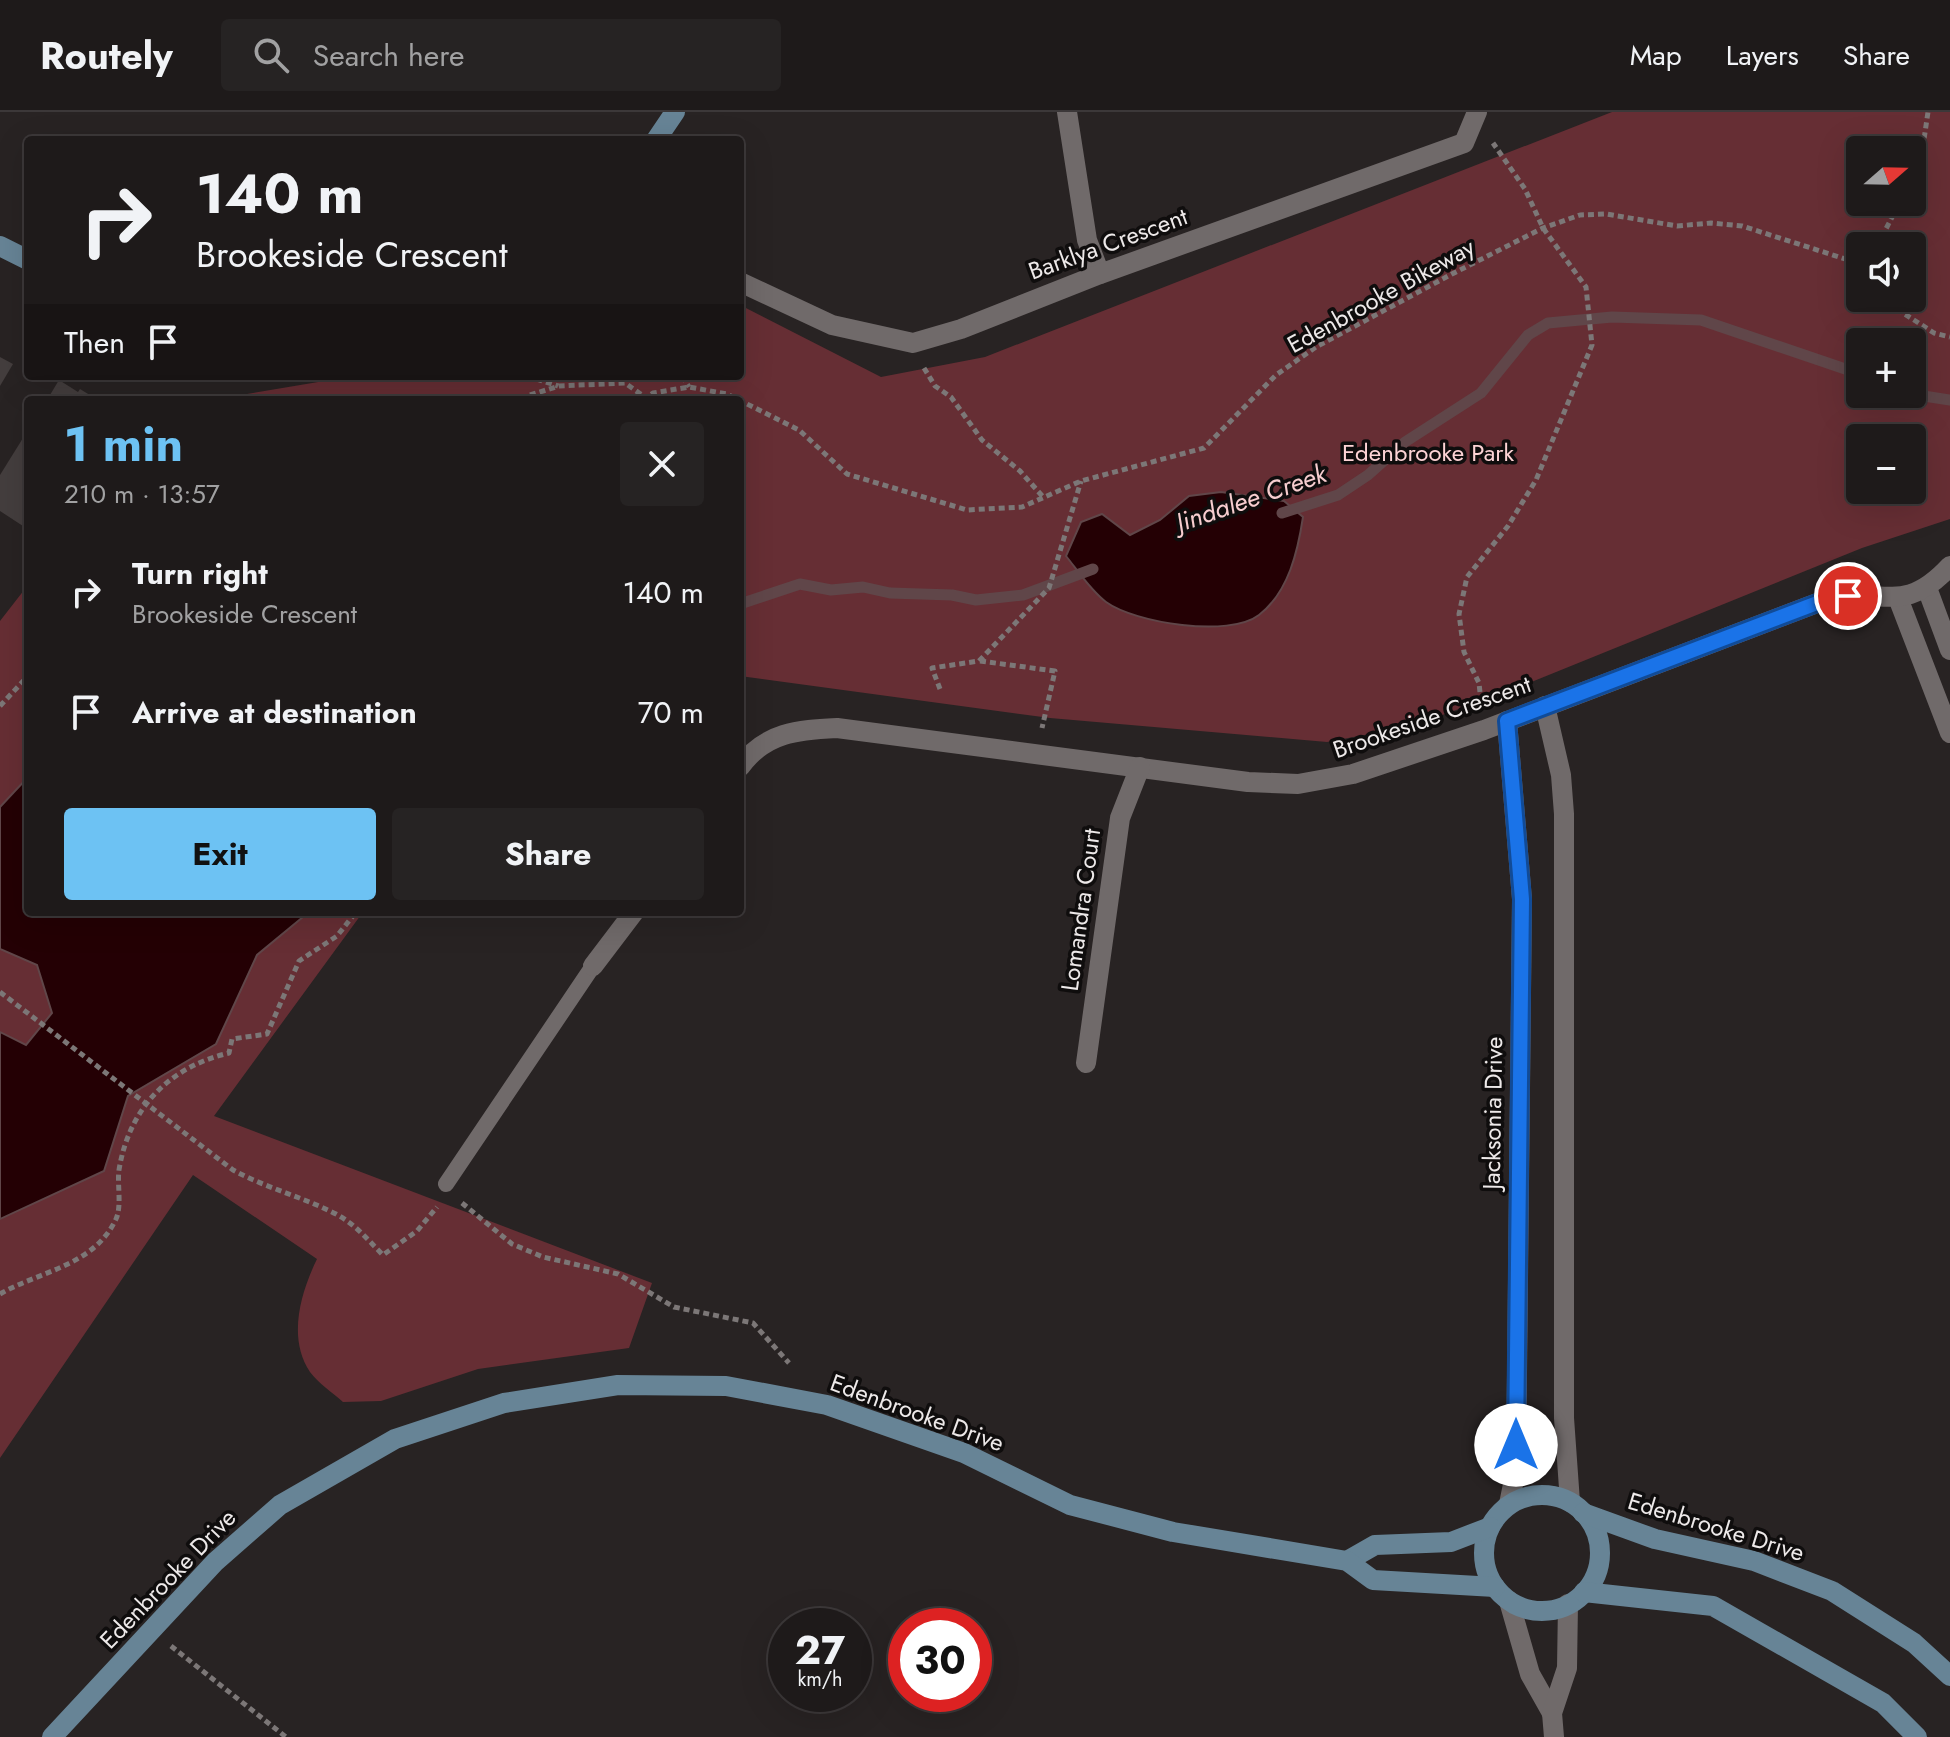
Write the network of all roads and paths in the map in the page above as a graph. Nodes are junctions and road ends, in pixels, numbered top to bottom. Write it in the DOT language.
graph roads {
  1 [pos="675,112"];
  2 [pos="1067,112"];
  3 [pos="1928,112"];
  4 [pos="1476,116"];
  5 [pos="659,136"];
  6 [pos="1924,136"];
  7 [pos="1543,228"];
  8 [pos="0,246"];
  9 [pos="24,258"];
  10 [pos="1846,260"];
  11 [pos="1100,274"];
  12 [pos="744,284"];
  13 [pos="1902,312"];
  14 [pos="1950,337"];
  15 [pos="913,343"];
  16 [pos="540,380"];
  17 [pos="685,380"];
  18 [pos="559,386"];
  19 [pos="689,387"];
  20 [pos="530,395"];
  21 [pos="640,396"];
  22 [pos="648,396"];
  23 [pos="732,396"];
  24 [pos="744,401"];
  25 [pos="1081,481"];
  26 [pos="1044,498"];
  27 [pos="1950,566"];
  28 [pos="1927,588"];
  29 [pos="1898,598"];
  30 [pos="1950,650"];
  31 [pos="979,661"];
  32 [pos="24,680"];
  33 [pos="940,689"];
  34 [pos="0,706"];
  35 [pos="1545,706"];
  36 [pos="1507,721"];
  37 [pos="1484,730"];
  38 [pos="1950,733"];
  39 [pos="1036,753"];
  40 [pos="744,761"];
  41 [pos="1140,767"];
  42 [pos="353,916"];
  43 [pos="631,916"];
  44 [pos="593,966"];
  45 [pos="0,992"];
  46 [pos="1086,1063"];
  47 [pos="147,1103"];
  48 [pos="446,1184"];
  49 [pos="0,1294"];
  50 [pos="789,1363"];
  51 [pos="1509,1504"];
  52 [pos="1576,1507"];
  53 [pos="1490,1527"];
  54 [pos="1347,1561"];
  55 [pos="1502,1594"];
  56 [pos="1576,1598"];
  57 [pos="152,1631"];
  58 [pos="1950,1676"];
  59 [pos="1552,1713"];
  60 [pos="52,1737"];
  61 [pos="286,1737"];
  62 [pos="1554,1737"];
  63 [pos="1917,1737"];
  1 -- 5 [label="street"];
  2 -- 11 [label="street"];
  3 -- 6 [label="path"];
  4 -- 7 [label="path"];
  4 -- 11 [label="street, Barklya Crescent"];
  7 -- 10 [label="path, Edenbrooke Bikeway"];
  7 -- 25 [label="path, Edenbrooke Bikeway"];
  7 -- 37 [label="path"];
  8 -- 9 [label="street"];
  11 -- 15 [label="street, Barklya Crescent"];
  12 -- 15 [label="street, Barklya Crescent"];
  13 -- 14 [label="path"];
  15 -- 26 [label="path"];
  16 -- 18 [label="path"];
  17 -- 19 [label="path"];
  18 -- 20 [label="path"];
  18 -- 21 [label="path"];
  19 -- 22 [label="path, Edenbrooke Bikeway"];
  19 -- 23 [label="path, Edenbrooke Bikeway"];
  24 -- 26 [label="path, Edenbrooke Bikeway"];
  25 -- 26 [label="path, Edenbrooke Bikeway"];
  25 -- 31 [label="path"];
  27 -- 28 [label="street, Brookeside Crescent"];
  28 -- 29 [label="street, Brookeside Crescent"];
  28 -- 30 [label="street"];
  29 -- 35 [label="street, Brookeside Crescent"];
  29 -- 38 [label="street"];
  31 -- 33 [label="path"];
  31 -- 39 [label="path"];
  32 -- 34 [label="path"];
  35 -- 36 [label="street, Brookeside Crescent"];
  35 -- 52 [label="street"];
  36 -- 37 [label="street, Brookeside Crescent"];
  36 -- 51 [label="street, Jacksonia Drive"];
  37 -- 41 [label="street, Brookeside Crescent"];
  39 -- 40 [label="street, Brookeside Crescent"];
  39 -- 41 [label="street, Brookeside Crescent"];
  41 -- 46 [label="street, Lomandra Court"];
  42 -- 47 [label="path"];
  43 -- 44 [label="street"];
  44 -- 48 [label="lane"];
  45 -- 47 [label="path"];
  47 -- 48 [label="path"];
  47 -- 49 [label="path"];
  48 -- 50 [label="path"];
  51 -- 52 [label="street"];
  51 -- 53 [label="street"];
  52 -- 56 [label="street"];
  52 -- 58 [label="street, Edenbrooke Drive"];
  53 -- 54 [label="street"];
  53 -- 55 [label="street"];
  54 -- 55 [label="street, Edenbrooke Drive"];
  54 -- 57 [label="street, Edenbrooke Drive"];
  55 -- 56 [label="street"];
  55 -- 59 [label="street"];
  56 -- 59 [label="street"];
  56 -- 63 [label="street"];
  57 -- 60 [label="street, Edenbrooke Drive"];
  57 -- 61 [label="path"];
  59 -- 62 [label="street"];
}
